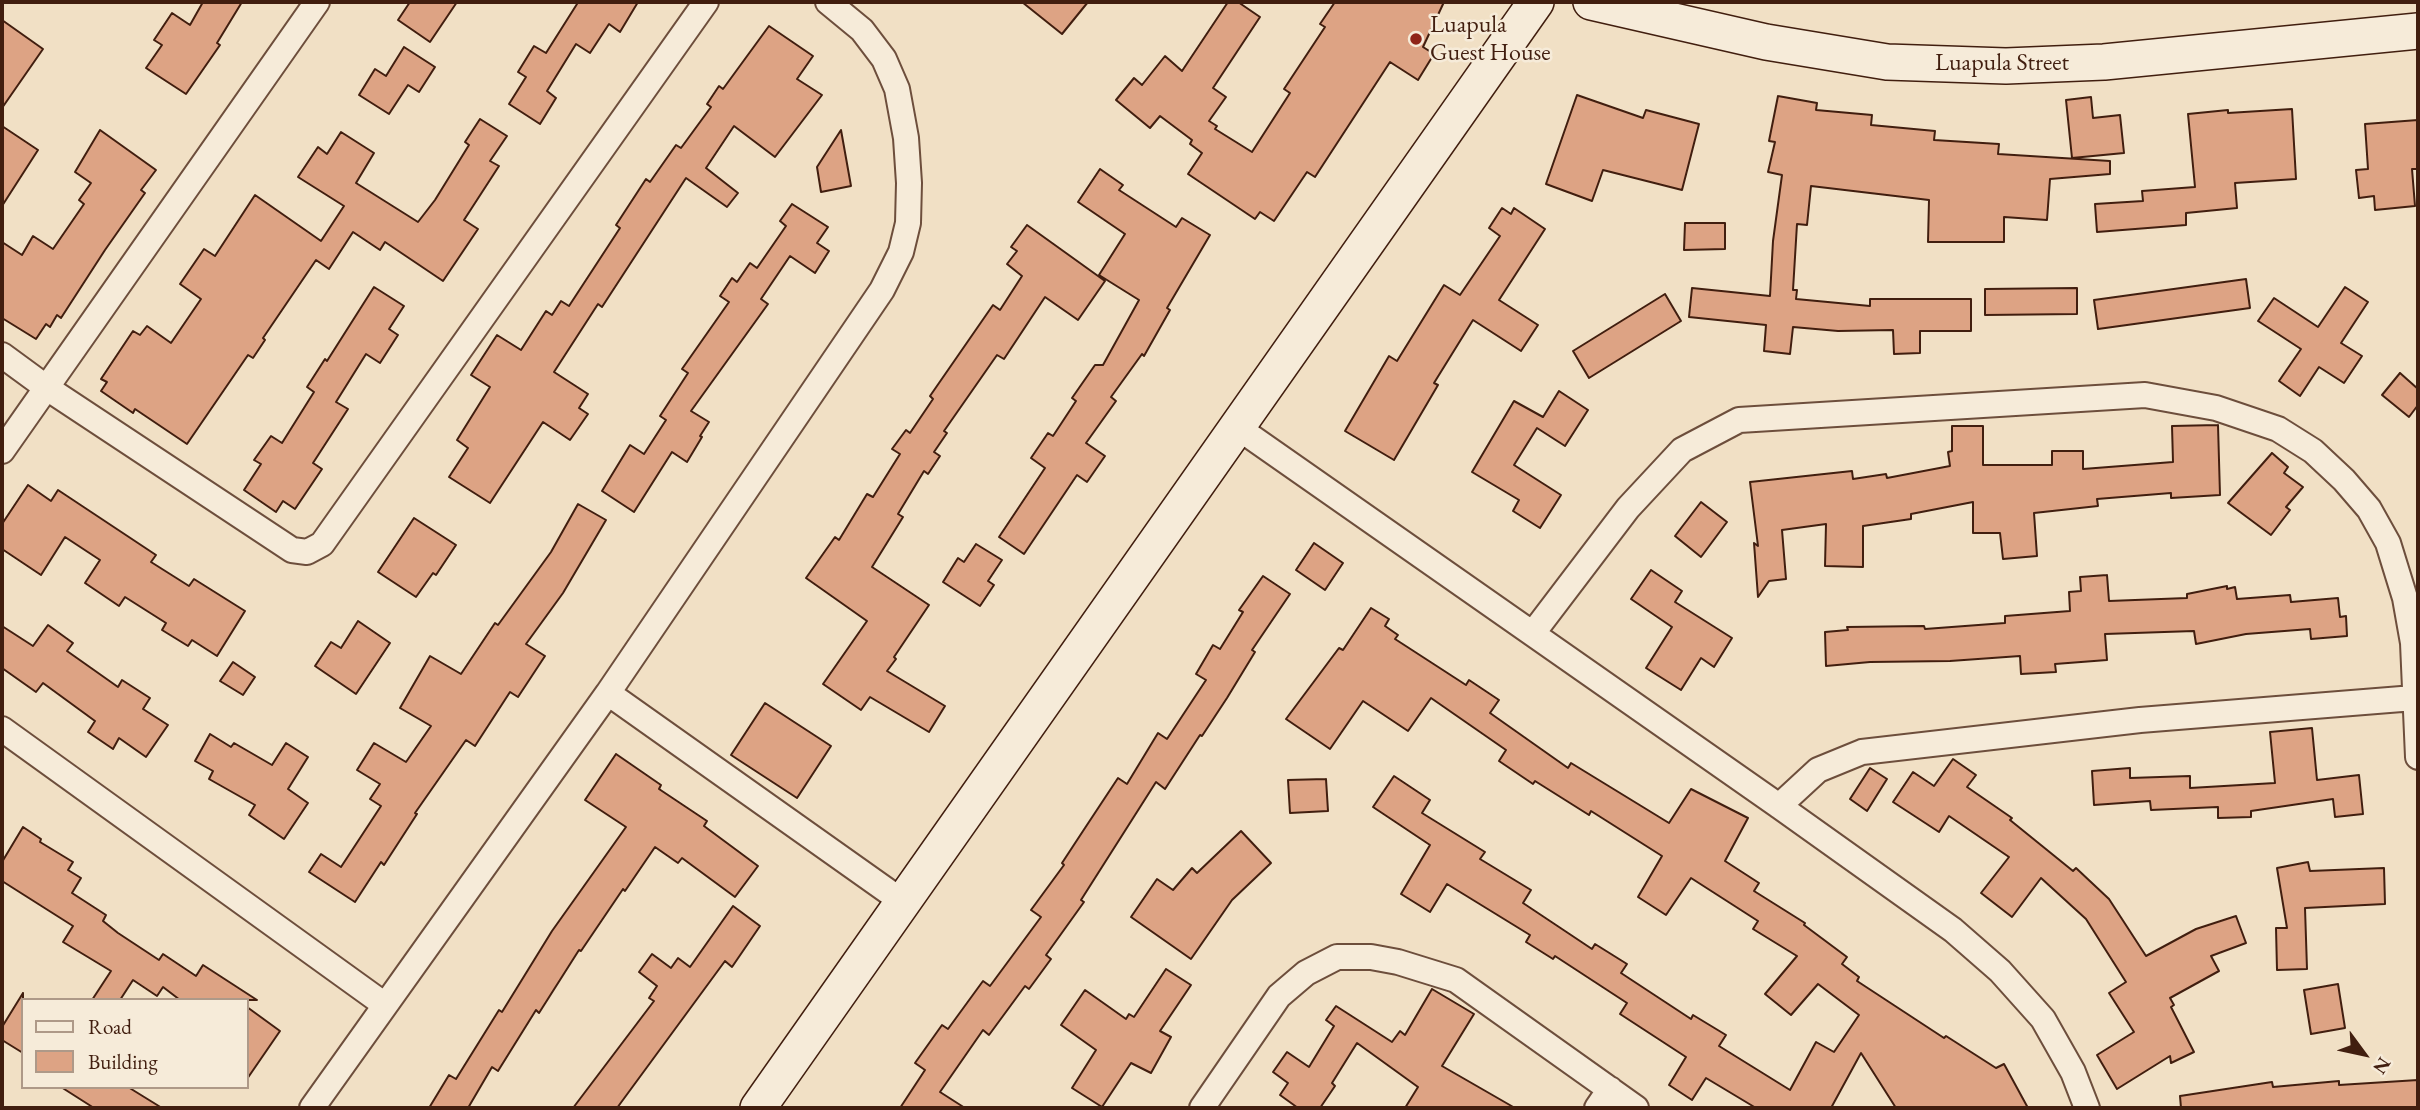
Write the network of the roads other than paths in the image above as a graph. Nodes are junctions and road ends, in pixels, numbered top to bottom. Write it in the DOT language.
graph roads {
  1 [pos="317,2"];
  2 [pos="706,2"];
  3 [pos="828,2"];
  4 [pos="1536,2"];
  5 [pos="1591,2"];
  6 [pos="2418,32"];
  7 [pos="2,355"];
  8 [pos="47,388"];
  9 [pos="1237,427"];
  10 [pos="2,451"];
  11 [pos="1533,633"];
  12 [pos="608,693"];
  13 [pos="2414,698"];
  14 [pos="2,729"];
  15 [pos="2418,757"];
  16 [pos="1779,806"];
  17 [pos="903,902"];
  18 [pos="385,1005"];
  19 [pos="1603,1099"];
  20 [pos="312,1108"];
  21 [pos="758,1108"];
  22 [pos="1202,1108"];
  23 [pos="1636,1108"];
  24 [pos="2087,1108"];
  1 -- 8 [label="street"];
  2 -- 8 [label="street"];
  3 -- 12 [label="street"];
  4 -- 9 [label="street"];
  5 -- 6 [label="street, Luapula Street"];
  7 -- 8 [label="street"];
  8 -- 10 [label="street"];
  9 -- 11 [label="street"];
  9 -- 17 [label="street"];
  11 -- 13 [label="street"];
  11 -- 16 [label="street"];
  12 -- 17 [label="street"];
  12 -- 18 [label="street"];
  13 -- 15 [label="street"];
  13 -- 16 [label="street"];
  14 -- 18 [label="street"];
  16 -- 24 [label="street"];
  17 -- 21 [label="street"];
  18 -- 20 [label="street"];
  19 -- 22 [label="street"];
  19 -- 23 [label="street"];
}
